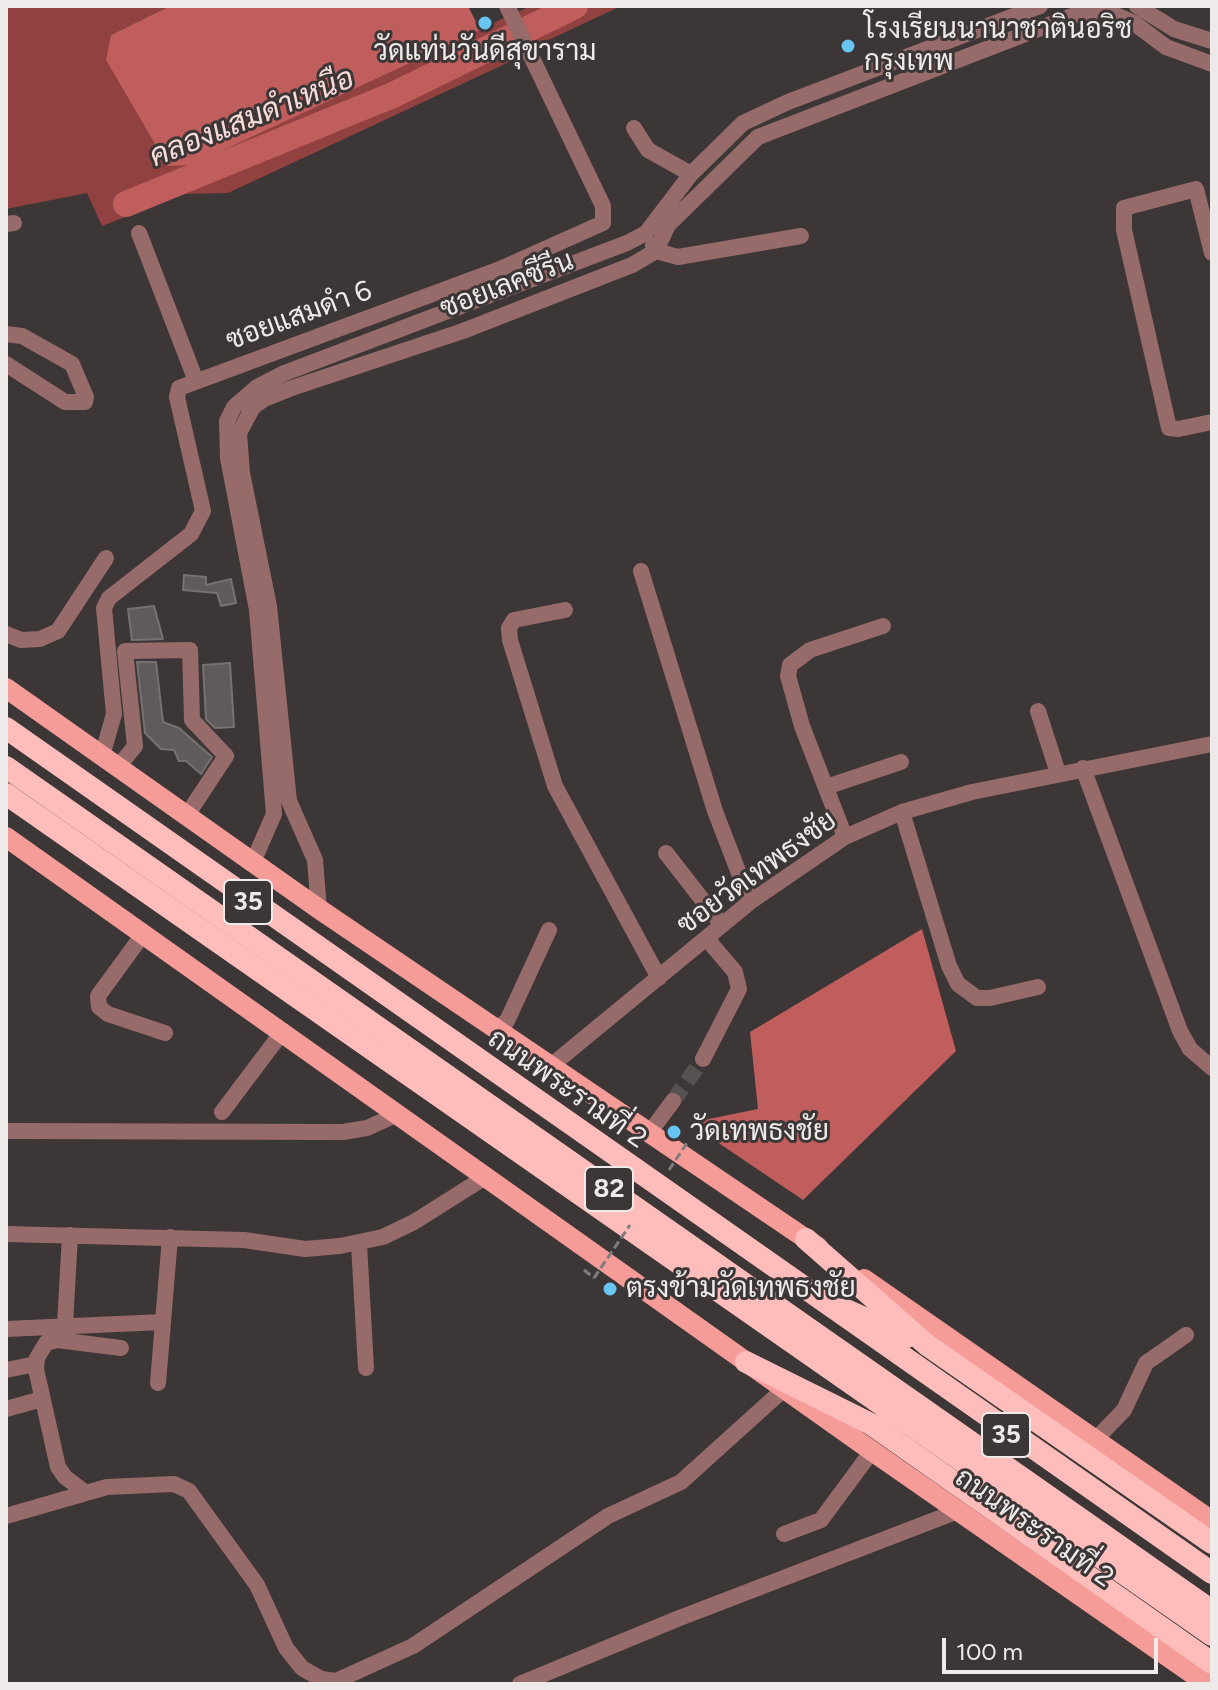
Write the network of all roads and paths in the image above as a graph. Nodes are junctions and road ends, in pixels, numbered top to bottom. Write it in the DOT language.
graph roads {
  1 [pos="1040,6"];
  2 [pos="509,11"];
  3 [pos="1138,11"];
  4 [pos="1011,12"];
  5 [pos="1167,24"];
  6 [pos="1158,40"];
  7 [pos="1212,41"];
  8 [pos="1212,64"];
  9 [pos="881,66"];
  10 [pos="889,85"];
  11 [pos="634,128"];
  12 [pos="691,174"];
  13 [pos="139,233"];
  14 [pos="646,233"];
  15 [pos="801,236"];
  16 [pos="656,251"];
  17 [pos="1212,253"];
  18 [pos="6,334"];
  19 [pos="6,364"];
  20 [pos="196,381"];
  21 [pos="285,382"];
  22 [pos="1212,422"];
  23 [pos="106,558"];
  24 [pos="641,571"];
  25 [pos="263,608"];
  26 [pos="565,610"];
  27 [pos="883,626"];
  28 [pos="6,634"];
  29 [pos="6,688"];
  30 [pos="1038,711"];
  31 [pos="6,729"];
  32 [pos="1212,744"];
  33 [pos="110,761"];
  34 [pos="901,762"];
  35 [pos="6,767"];
  36 [pos="1083,768"];
  37 [pos="1058,773"];
  38 [pos="826,787"];
  39 [pos="6,794"];
  40 [pos="902,812"];
  41 [pos="187,815"];
  42 [pos="6,837"];
  43 [pos="845,837"];
  44 [pos="666,853"];
  45 [pos="253,862"];
  46 [pos="750,902"];
  47 [pos="319,909"];
  48 [pos="722,925"];
  49 [pos="549,930"];
  50 [pos="144,933"];
  51 [pos="707,939"];
  52 [pos="659,978"];
  53 [pos="1038,987"];
  54 [pos="495,1030"];
  55 [pos="283,1031"];
  56 [pos="165,1033"];
  57 [pos="703,1059"];
  58 [pos="552,1065"];
  59 [pos="1212,1068"];
  60 [pos="673,1101"];
  61 [pos="222,1112"];
  62 [pos="398,1114"];
  63 [pos="6,1131"];
  64 [pos="650,1132"];
  65 [pos="487,1176"];
  66 [pos="6,1234"];
  67 [pos="70,1235"];
  68 [pos="170,1237"];
  69 [pos="806,1239"];
  70 [pos="359,1244"];
  71 [pos="578,1264"];
  72 [pos="594,1278"];
  73 [pos="801,1290"];
  74 [pos="163,1322"];
  75 [pos="65,1325"];
  76 [pos="6,1329"];
  77 [pos="772,1330"];
  78 [pos="1186,1335"];
  79 [pos="927,1345"];
  80 [pos="121,1348"];
  81 [pos="746,1362"];
  82 [pos="36,1364"];
  83 [pos="366,1368"];
  84 [pos="6,1370"];
  85 [pos="158,1383"];
  86 [pos="784,1389"];
  87 [pos="42,1399"];
  88 [pos="6,1409"];
  89 [pos="871,1424"];
  90 [pos="1096,1439"];
  91 [pos="872,1451"];
  92 [pos="86,1493"];
  93 [pos="958,1511"];
  94 [pos="6,1516"];
  95 [pos="1212,1521"];
  96 [pos="784,1534"];
  97 [pos="1212,1543"];
  98 [pos="1212,1573"];
  99 [pos="1212,1579"];
  100 [pos="1212,1611"];
  101 [pos="1212,1635"];
  102 [pos="1212,1663"];
  103 [pos="520,1684"];
  104 [pos="1207,1684"];
  1 -- 4 [label="street, ซอยเลคซีรีน"];
  2 -- 20 [label="street, ซอยแสมดำ 6"];
  3 -- 5 [label="street"];
  3 -- 6 [label="street"];
  3 -- 10 [label="street"];
  4 -- 9 [label="street, ซอยเลคซีรีน"];
  5 -- 6 [label="street"];
  5 -- 7 [label="street"];
  6 -- 8 [label="street"];
  9 -- 10 [label="street"];
  9 -- 12 [label="street, ซอยเลคซีรีน"];
  10 -- 16 [label="street"];
  11 -- 12 [label="street"];
  12 -- 14 [label="street, ซอยเลคซีรีน"];
  13 -- 20 [label="street"];
  14 -- 16 [label="street"];
  14 -- 21 [label="street, ซอยเลคซีรีน"];
  15 -- 16 [label="street"];
  16 -- 21 [label="street, ซอยเลคซีรีน"];
  17 -- 22 [label="street"];
  18 -- 19 [label="street"];
  20 -- 33 [label="street"];
  21 -- 25 [label="street, ซอยเลคซีรีน"];
  23 -- 28 [label="street"];
  24 -- 46 [label="street"];
  25 -- 45 [label="street, ซอยเลคซีรีน"];
  25 -- 47 [label="street, ซอยเลคซีรีน"];
  26 -- 52 [label="street"];
  27 -- 38 [label="street"];
  29 -- 33 [label="main road, ถนนพระรามที่ 2 / 35"];
  30 -- 37 [label="street"];
  31 -- 73 [label="highway, ถนนพระรามที่ 2 / 35"];
  31 -- 98 [label="highway, 82, bridge"];
  32 -- 36 [label="street, ซอยวัดเทพธงชัย"];
  33 -- 41 [label="main road, ถนนพระรามที่ 2 / 35"];
  33 -- 41 [label="street"];
  34 -- 38 [label="street"];
  35 -- 100 [label="highway, 82, bridge"];
  36 -- 37 [label="street, ซอยวัดเทพธงชัย"];
  36 -- 59 [label="street"];
  37 -- 40 [label="street, ซอยวัดเทพธงชัย"];
  38 -- 43 [label="street"];
  39 -- 77 [label="highway, ถนนพระรามที่ 2 / 35"];
  40 -- 43 [label="street, ซอยวัดเทพธงชัย"];
  40 -- 53 [label="street"];
  41 -- 45 [label="main road, ถนนพระรามที่ 2 / 35"];
  42 -- 50 [label="main road, ถนนพระรามที่ 2"];
  43 -- 46 [label="street, ซอยวัดเทพธงชัย"];
  44 -- 48 [label="street"];
  45 -- 47 [label="main road, ถนนพระรามที่ 2 / 35"];
  46 -- 48 [label="street, ซอยวัดเทพธงชัย"];
  47 -- 54 [label="main road, ถนนพระรามที่ 2 / 35"];
  48 -- 51 [label="street, ซอยวัดเทพธงชัย"];
  49 -- 54 [label="street"];
  50 -- 55 [label="main road, ถนนพระรามที่ 2"];
  50 -- 56 [label="street"];
  51 -- 52 [label="street, ซอยวัดเทพธงชัย"];
  51 -- 57 [label="street"];
  52 -- 58 [label="street, ซอยวัดเทพธงชัย"];
  54 -- 58 [label="main road, ถนนพระรามที่ 2 / 35"];
  55 -- 61 [label="street"];
  55 -- 62 [label="main road, ถนนพระรามที่ 2"];
  58 -- 64 [label="main road, ถนนพระรามที่ 2 / 35"];
  60 -- 64 [label="street"];
  62 -- 63 [label="street"];
  62 -- 65 [label="main road, ถนนพระรามที่ 2"];
  64 -- 69 [label="main road, ถนนพระรามที่ 2 / 35"];
  65 -- 70 [label="street"];
  65 -- 81 [label="main road, ถนนพระรามที่ 2"];
  66 -- 67 [label="street"];
  67 -- 68 [label="street"];
  67 -- 75 [label="street"];
  68 -- 70 [label="street"];
  68 -- 74 [label="street"];
  69 -- 79 [label="highway"];
  69 -- 90 [label="main road, ถนนพระรามที่ 2 / 35"];
  70 -- 83 [label="street"];
  71 -- 72 [label="path"];
  73 -- 79 [label="highway"];
  73 -- 99 [label="highway, ถนนพระรามที่ 2 / 35"];
  74 -- 75 [label="street"];
  74 -- 85 [label="street"];
  75 -- 76 [label="street"];
  77 -- 89 [label="highway"];
  77 -- 101 [label="highway, ถนนพระรามที่ 2 / 35"];
  78 -- 90 [label="street"];
  79 -- 97 [label="highway"];
  80 -- 82 [label="street"];
  81 -- 86 [label="main road, ถนนพระรามที่ 2"];
  81 -- 89 [label="highway"];
  82 -- 84 [label="street"];
  82 -- 87 [label="street"];
  86 -- 91 [label="main road, ถนนพระรามที่ 2"];
  86 -- 92 [label="street"];
  87 -- 88 [label="street"];
  87 -- 92 [label="street"];
  89 -- 102 [label="highway"];
  90 -- 95 [label="main road, ถนนพระรามที่ 2 / 35"];
  91 -- 93 [label="main road, ถนนพระรามที่ 2"];
  91 -- 96 [label="street"];
  92 -- 94 [label="street"];
  93 -- 103 [label="street"];
  93 -- 104 [label="main road, ถนนพระรามที่ 2"];
}
